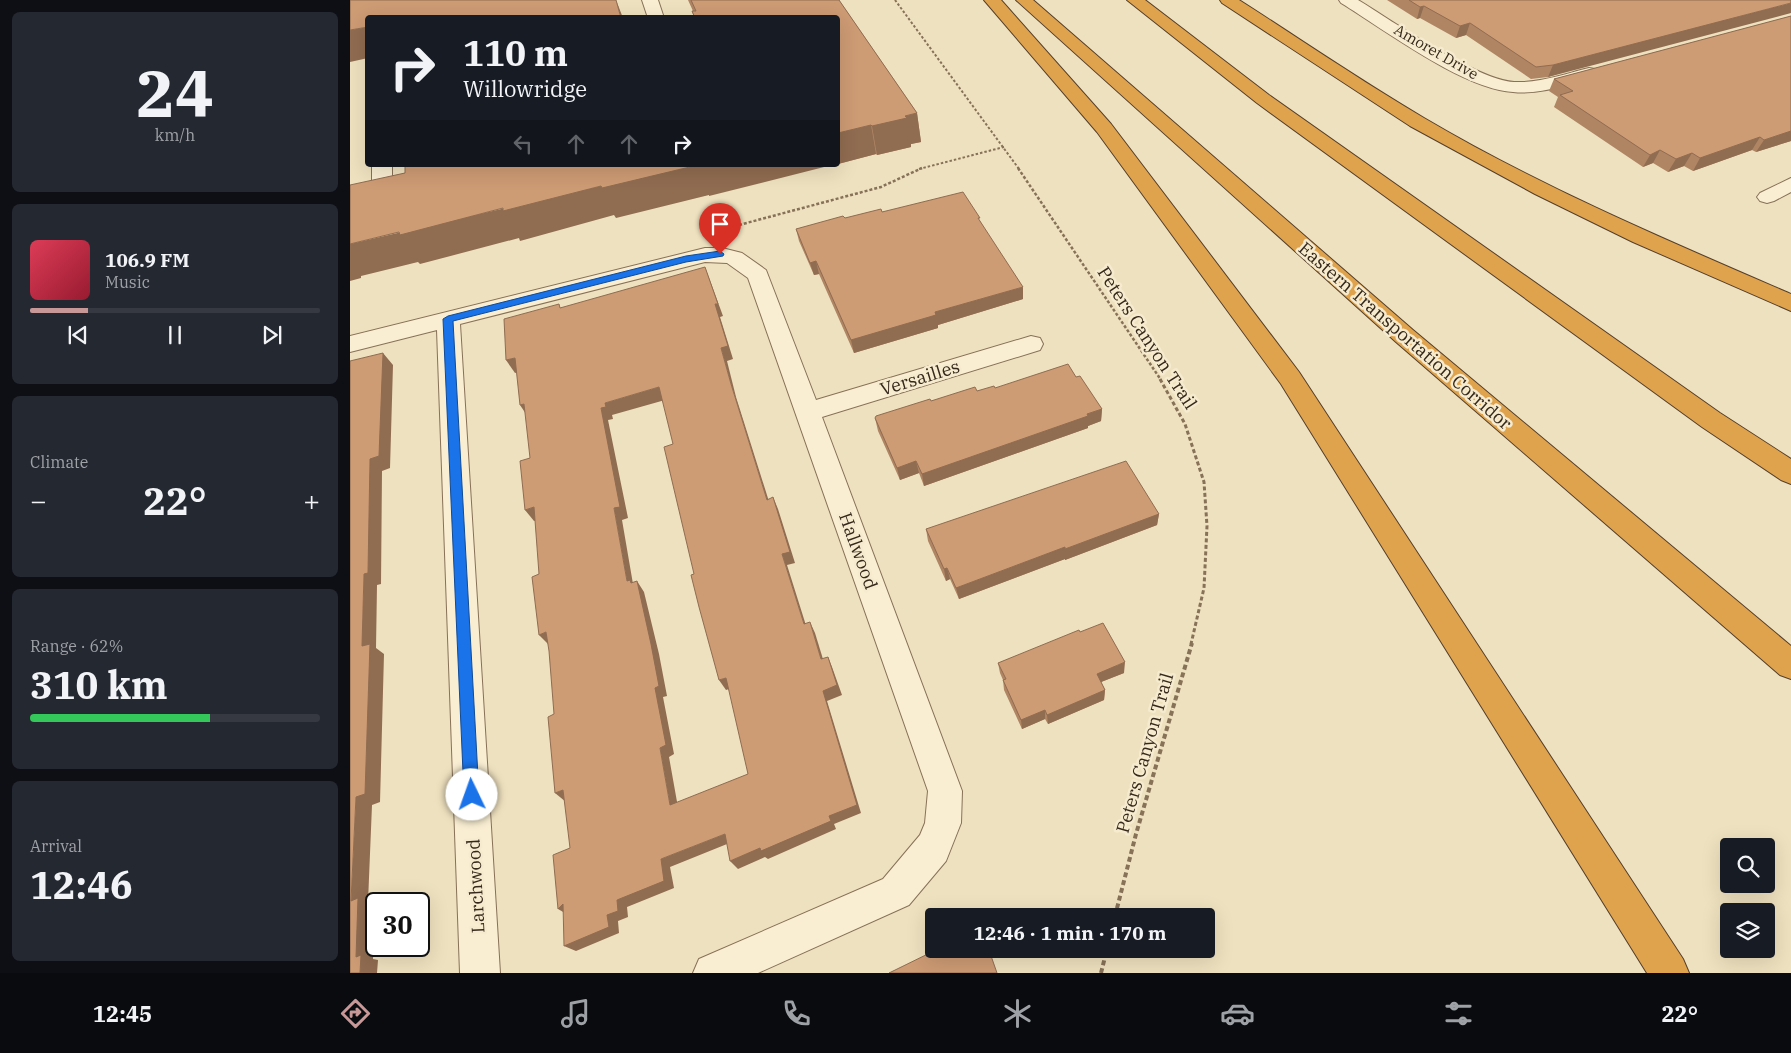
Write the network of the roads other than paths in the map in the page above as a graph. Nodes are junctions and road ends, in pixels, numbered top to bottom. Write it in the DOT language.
graph roads {
  1 [pos="650,0"];
  2 [pos="992,0"];
  3 [pos="1024,0"];
  4 [pos="1135,0"];
  5 [pos="1228,0"];
  6 [pos="1347,0"];
  7 [pos="655,15"];
  8 [pos="1605,69"];
  9 [pos="381,167"];
  10 [pos="1791,184"];
  11 [pos="402,187"];
  12 [pos="1767,197"];
  13 [pos="1791,303"];
  14 [pos="448,319"];
  15 [pos="350,344"];
  16 [pos="1031,344"];
  17 [pos="808,412"];
  18 [pos="1791,473"];
  19 [pos="1791,666"];
  20 [pos="480,973"];
  21 [pos="713,973"];
  22 [pos="1669,973"];
  1 -- 7 [label="street"];
  2 -- 22 [label="highway"];
  3 -- 19 [label="highway, Eastern Transportation Corridor"];
  4 -- 18 [label="highway"];
  5 -- 13 [label="highway"];
  6 -- 8 [label="street, Amoret Drive"];
  9 -- 11 [label="street"];
  10 -- 12 [label="street"];
  14 -- 15 [label="street"];
  14 -- 17 [label="street, Hallwood"];
  14 -- 20 [label="street, Larchwood"];
  16 -- 17 [label="street, Versailles"];
  17 -- 21 [label="street, Hallwood"];
}
